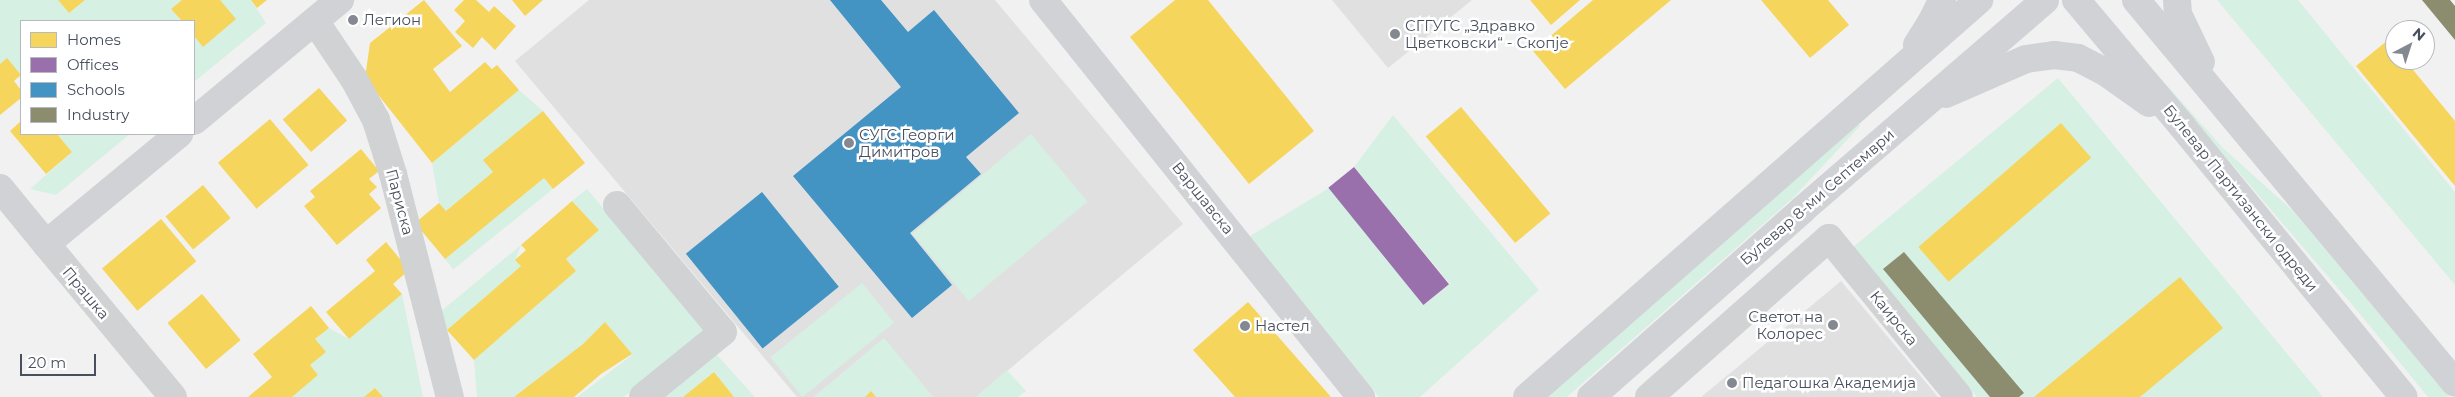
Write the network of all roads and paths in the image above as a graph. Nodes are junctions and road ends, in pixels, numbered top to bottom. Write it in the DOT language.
graph roads {
  1 [pos="340,0"];
  2 [pos="1043,0"];
  3 [pos="1942,0"];
  4 [pos="1979,0"];
  5 [pos="2045,0"];
  6 [pos="2076,0"];
  7 [pos="2136,0"];
  8 [pos="2177,0"];
  9 [pos="315,21"];
  10 [pos="1901,68"];
  11 [pos="2218,97"];
  12 [pos="1926,102"];
  13 [pos="195,120"];
  14 [pos="2182,126"];
  15 [pos="178,135"];
  16 [pos="0,188"];
  17 [pos="616,205"];
  18 [pos="46,244"];
  19 [pos="1622,369"];
  20 [pos="2455,383"];
  21 [pos="173,397"];
  22 [pos="450,397"];
  23 [pos="643,397"];
  24 [pos="1361,397"];
  25 [pos="1527,397"];
  26 [pos="1591,397"];
  27 [pos="1649,397"];
  28 [pos="1959,397"];
  29 [pos="2404,397"];
  1 -- 9 [label="street"];
  2 -- 24 [label="street, Варшавска"];
  3 -- 10 [label="street"];
  4 -- 10 [label="street"];
  5 -- 12 [label="street, Булевар 8-ми Септември"];
  6 -- 14 [label="street, Булевар Партизански одреди"];
  7 -- 11 [label="street"];
  8 -- 11 [label="street"];
  9 -- 13 [label="street"];
  9 -- 22 [label="street, Париска"];
  10 -- 25 [label="street"];
  11 -- 20 [label="street"];
  12 -- 14 [label="street"];
  12 -- 19 [label="street, Булевар 8-ми Септември"];
  14 -- 29 [label="street, Булевар Партизански одреди"];
  15 -- 18 [label="street"];
  16 -- 18 [label="street, Прашка"];
  17 -- 23 [label="street"];
  18 -- 21 [label="street, Прашка"];
  19 -- 26 [label="street, Булевар 8-ми Септември"];
  19 -- 27 [label="street"];
  27 -- 28 [label="street, Каирска"];
}
